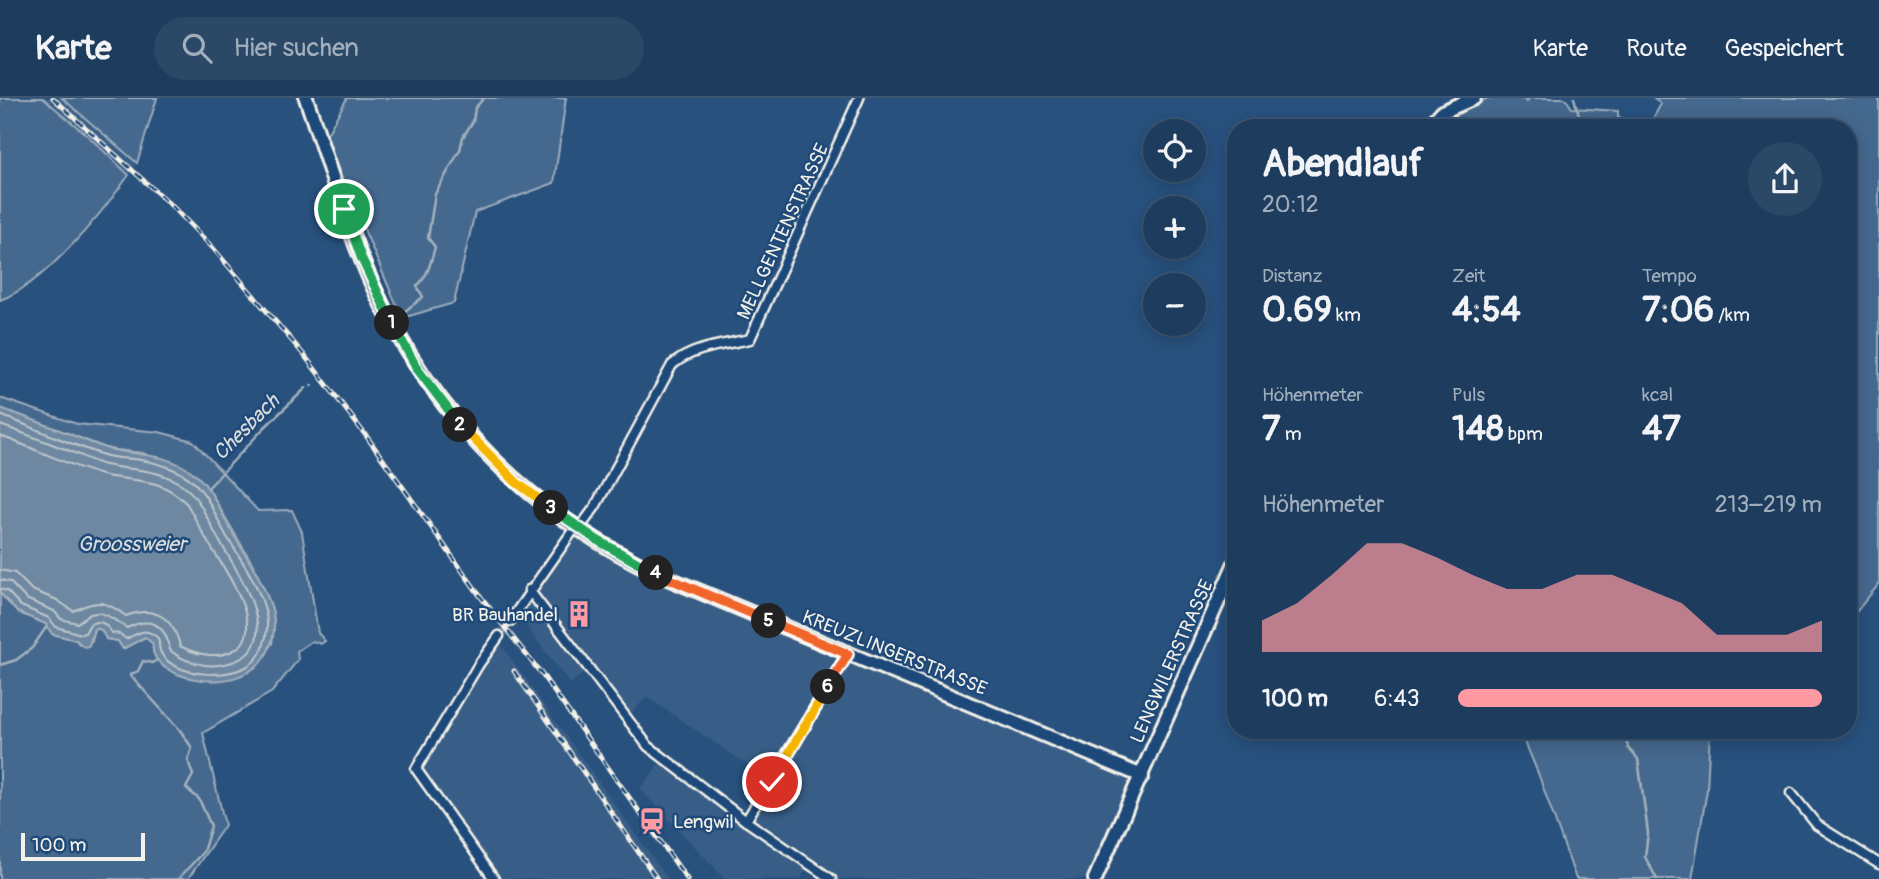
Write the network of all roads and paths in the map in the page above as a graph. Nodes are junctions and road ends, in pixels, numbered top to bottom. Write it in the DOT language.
graph roads {
  1 [pos="306,98"];
  2 [pos="859,98"];
  3 [pos="1475,98"];
  4 [pos="1435,119"];
  5 [pos="578,527"];
  6 [pos="1227,582"];
  7 [pos="529,590"];
  8 [pos="510,621"];
  9 [pos="499,636"];
  10 [pos="848,654"];
  11 [pos="1142,776"];
  12 [pos="1791,793"];
  13 [pos="746,821"];
  14 [pos="1879,864"];
  15 [pos="494,879"];
  16 [pos="831,879"];
  17 [pos="1096,879"];
  1 -- 5 [label="street, KREUZLINGERSTRASSE"];
  2 -- 5 [label="street, MELLGENTENSTRASSE"];
  3 -- 4 [label="street"];
  5 -- 7 [label="street"];
  5 -- 10 [label="street, KREUZLINGERSTRASSE"];
  6 -- 11 [label="street, LENGWILERSTRASSE"];
  7 -- 8 [label="street"];
  7 -- 13 [label="street"];
  9 -- 15 [label="street"];
  10 -- 11 [label="street, KREUZLINGERSTRASSE"];
  10 -- 13 [label="street"];
  11 -- 17 [label="street, LENGWILERSTRASSE"];
  12 -- 14 [label="street"];
  13 -- 16 [label="street"];
}
